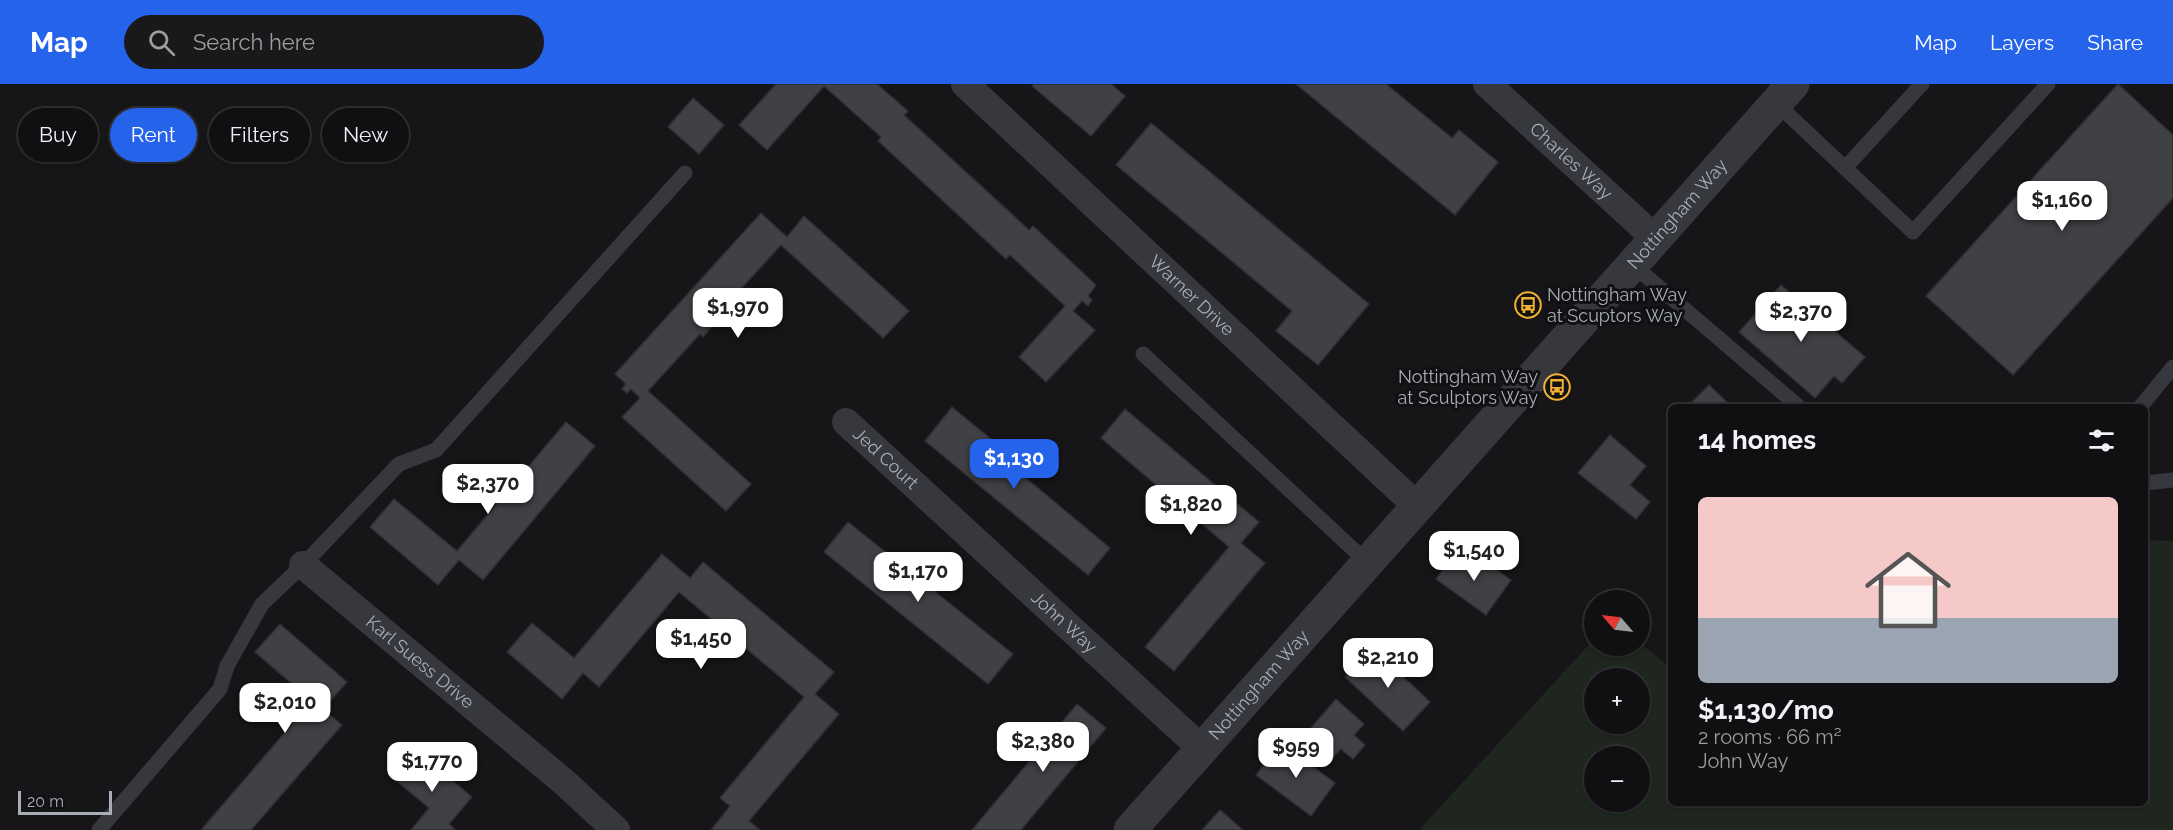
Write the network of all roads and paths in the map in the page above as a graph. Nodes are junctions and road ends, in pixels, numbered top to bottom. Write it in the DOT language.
graph roads {
  1 [pos="965,84"];
  2 [pos="1487,84"];
  3 [pos="1922,84"];
  4 [pos="2048,84"];
  5 [pos="1785,93"];
  6 [pos="1845,168"];
  7 [pos="685,173"];
  8 [pos="1656,239"];
  9 [pos="1633,264"];
  10 [pos="1143,354"];
  11 [pos="2173,367"];
  12 [pos="1796,404"];
  13 [pos="2143,404"];
  14 [pos="846,422"];
  15 [pos="2173,480"];
  16 [pos="2148,483"];
  17 [pos="926,496"];
  18 [pos="1418,507"];
  19 [pos="1368,563"];
  20 [pos="303,565"];
  21 [pos="1202,749"];
  22 [pos="99,830"];
  23 [pos="616,830"];
  24 [pos="1131,830"];
  1 -- 18 [label="street, Warner Drive"];
  2 -- 8 [label="street, Charles Way"];
  3 -- 6 [label="lane"];
  4 -- 6 [label="lane"];
  5 -- 6 [label="lane"];
  5 -- 8 [label="street, Nottingham Way"];
  7 -- 20 [label="lane"];
  8 -- 9 [label="street, Nottingham Way"];
  9 -- 12 [label="lane"];
  9 -- 18 [label="street, Nottingham Way"];
  10 -- 19 [label="lane"];
  11 -- 13 [label="lane"];
  14 -- 17 [label="street, Jed Court"];
  15 -- 16 [label="lane"];
  17 -- 21 [label="street, John Way"];
  18 -- 19 [label="street, Nottingham Way"];
  19 -- 21 [label="street, Nottingham Way"];
  20 -- 22 [label="lane"];
  20 -- 23 [label="street, Karl Suess Drive"];
  21 -- 24 [label="street, Nottingham Way"];
}
